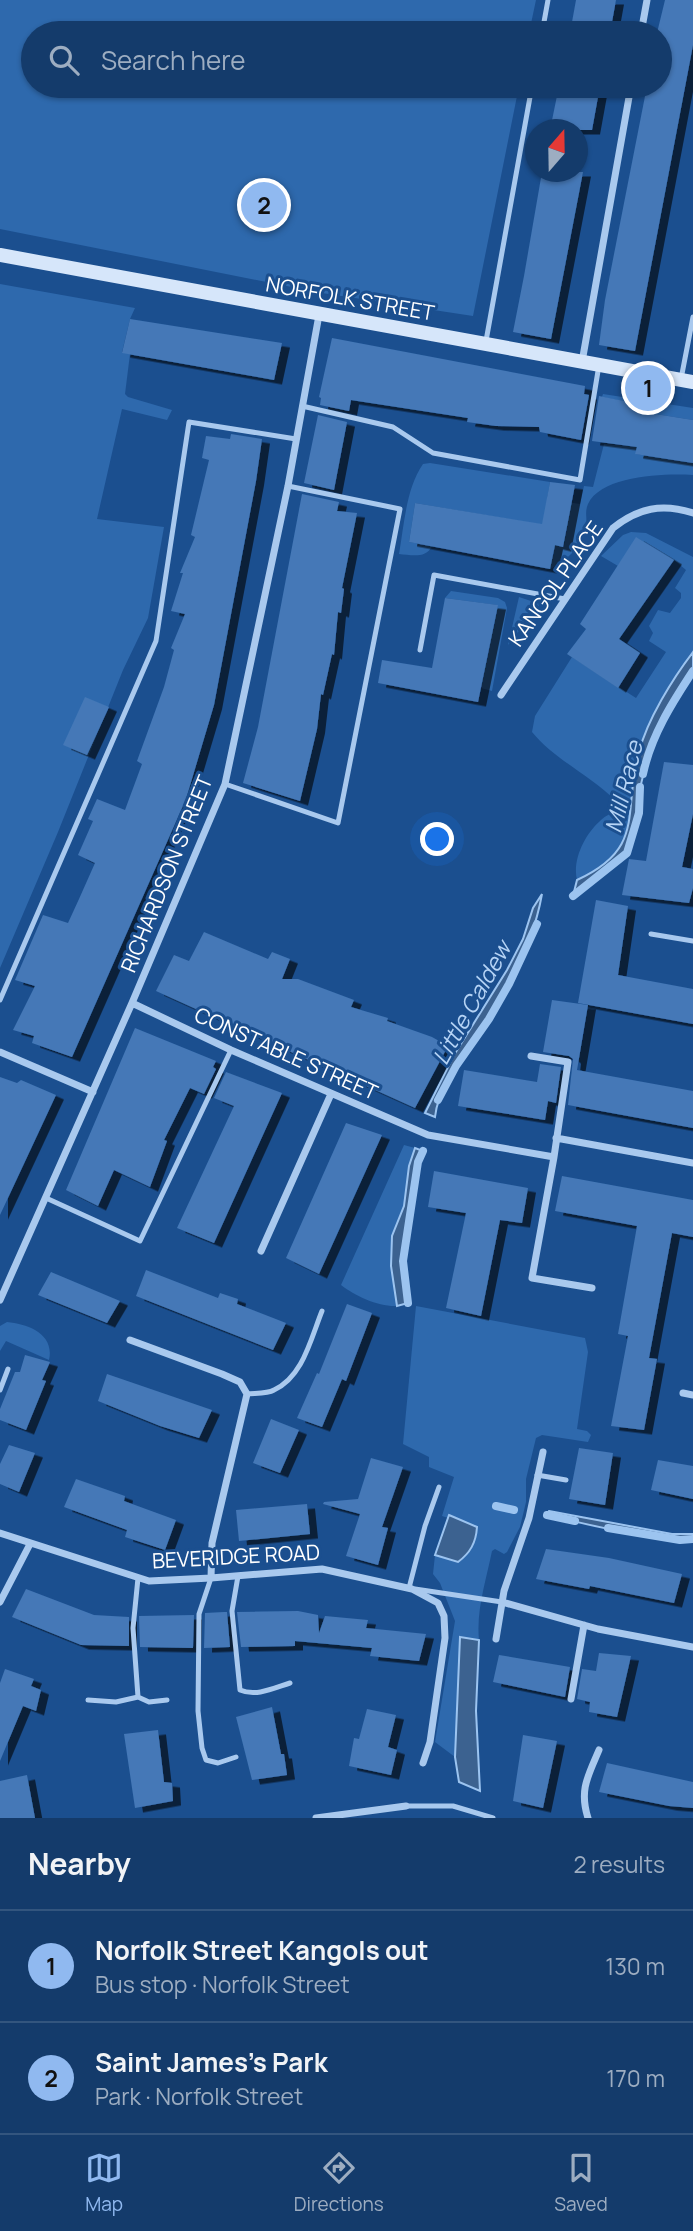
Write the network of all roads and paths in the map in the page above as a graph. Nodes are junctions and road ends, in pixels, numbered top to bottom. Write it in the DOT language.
graph roads {
  1 [pos="548,0"];
  2 [pos="647,0"];
  3 [pos="544,21"];
  4 [pos="643,21"];
  5 [pos="530,98"];
  6 [pos="629,98"];
  7 [pos="0,255"];
  8 [pos="318,315"];
  9 [pos="693,317"];
  10 [pos="485,343"];
  11 [pos="582,362"];
  12 [pos="599,365"];
  13 [pos="687,381"];
  14 [pos="302,406"];
  15 [pos="296,439"];
  16 [pos="288,486"];
  17 [pos="693,513"];
  18 [pos="565,598"];
  19 [pos="419,650"];
  20 [pos="501,695"];
  21 [pos="225,784"];
  22 [pos="651,934"];
  23 [pos="693,941"];
  24 [pos="0,1000"];
  25 [pos="132,1003"];
  26 [pos="231,1050"];
  27 [pos="0,1052"];
  28 [pos="531,1056"];
  29 [pos="93,1092"];
  30 [pos="331,1094"];
  31 [pos="556,1138"];
  32 [pos="554,1157"];
  33 [pos="693,1163"];
  34 [pos="46,1198"];
  35 [pos="261,1251"];
  36 [pos="592,1288"];
  37 [pos="0,1300"];
  38 [pos="322,1311"];
  39 [pos="130,1340"];
  40 [pos="8,1369"];
  41 [pos="0,1390"];
  42 [pos="683,1393"];
  43 [pos="247,1394"];
  44 [pos="693,1395"];
  45 [pos="543,1452"];
  46 [pos="537,1475"];
  47 [pos="566,1480"];
  48 [pos="439,1487"];
  49 [pos="0,1533"];
  50 [pos="30,1544"];
  51 [pos="238,1576"];
  52 [pos="138,1578"];
  53 [pos="211,1578"];
  54 [pos="411,1588"];
  55 [pos="0,1602"];
  56 [pos="502,1602"];
  57 [pos="584,1625"];
  58 [pos="496,1639"];
  59 [pos="693,1647"];
  60 [pos="290,1683"];
  61 [pos="138,1697"];
  62 [pos="570,1699"];
  63 [pos="88,1700"];
  64 [pos="166,1700"];
  65 [pos="599,1750"];
  66 [pos="236,1757"];
  67 [pos="423,1763"];
  68 [pos="406,1806"];
  69 [pos="316,1818"];
  70 [pos="493,1818"];
  71 [pos="588,1818"];
  1 -- 3 [label="lane"];
  2 -- 4 [label="street"];
  5 -- 10 [label="lane"];
  6 -- 11 [label="street"];
  7 -- 8 [label="street, NORFOLK STREET"];
  8 -- 10 [label="street, NORFOLK STREET"];
  8 -- 14 [label="street, RICHARDSON STREET"];
  9 -- 13 [label="lane"];
  10 -- 11 [label="street, NORFOLK STREET"];
  11 -- 12 [label="street, NORFOLK STREET"];
  12 -- 13 [label="street, NORFOLK STREET"];
  12 -- 14 [label="lane"];
  14 -- 15 [label="street, RICHARDSON STREET"];
  15 -- 16 [label="street, RICHARDSON STREET"];
  15 -- 24 [label="lane"];
  16 -- 21 [label="street, RICHARDSON STREET"];
  16 -- 21 [label="lane"];
  17 -- 18 [label="street, KANGOL PLACE"];
  18 -- 19 [label="lane"];
  18 -- 20 [label="street, KANGOL PLACE"];
  21 -- 25 [label="street, RICHARDSON STREET"];
  22 -- 23 [label="lane"];
  25 -- 26 [label="street, CONSTABLE STREET"];
  25 -- 29 [label="street, RICHARDSON STREET"];
  26 -- 30 [label="street, CONSTABLE STREET"];
  26 -- 34 [label="lane"];
  27 -- 29 [label="street"];
  28 -- 31 [label="street"];
  29 -- 34 [label="street, RICHARDSON STREET"];
  30 -- 32 [label="street, CONSTABLE STREET"];
  30 -- 35 [label="street"];
  31 -- 32 [label="street"];
  31 -- 33 [label="street"];
  32 -- 36 [label="street"];
  34 -- 37 [label="street, RICHARDSON STREET"];
  38 -- 43 [label="lane"];
  39 -- 43 [label="street"];
  40 -- 41 [label="lane"];
  42 -- 44 [label="street"];
  43 -- 53 [label="street"];
  45 -- 46 [label="street"];
  46 -- 47 [label="lane"];
  46 -- 56 [label="street"];
  48 -- 54 [label="lane"];
  49 -- 50 [label="street, BEVERIDGE ROAD"];
  50 -- 52 [label="street, BEVERIDGE ROAD"];
  50 -- 55 [label="street"];
  51 -- 53 [label="street, BEVERIDGE ROAD"];
  51 -- 54 [label="street, BEVERIDGE ROAD"];
  51 -- 60 [label="lane"];
  52 -- 53 [label="street, BEVERIDGE ROAD"];
  52 -- 61 [label="lane"];
  53 -- 66 [label="lane"];
  54 -- 56 [label="lane"];
  54 -- 67 [label="street, BEVERIDGE ROAD"];
  56 -- 57 [label="street"];
  56 -- 58 [label="street"];
  57 -- 59 [label="street"];
  57 -- 62 [label="street"];
  61 -- 63 [label="lane"];
  61 -- 64 [label="lane"];
  65 -- 71 [label="street"];
  68 -- 69 [label="street"];
  68 -- 70 [label="lane"];
}
